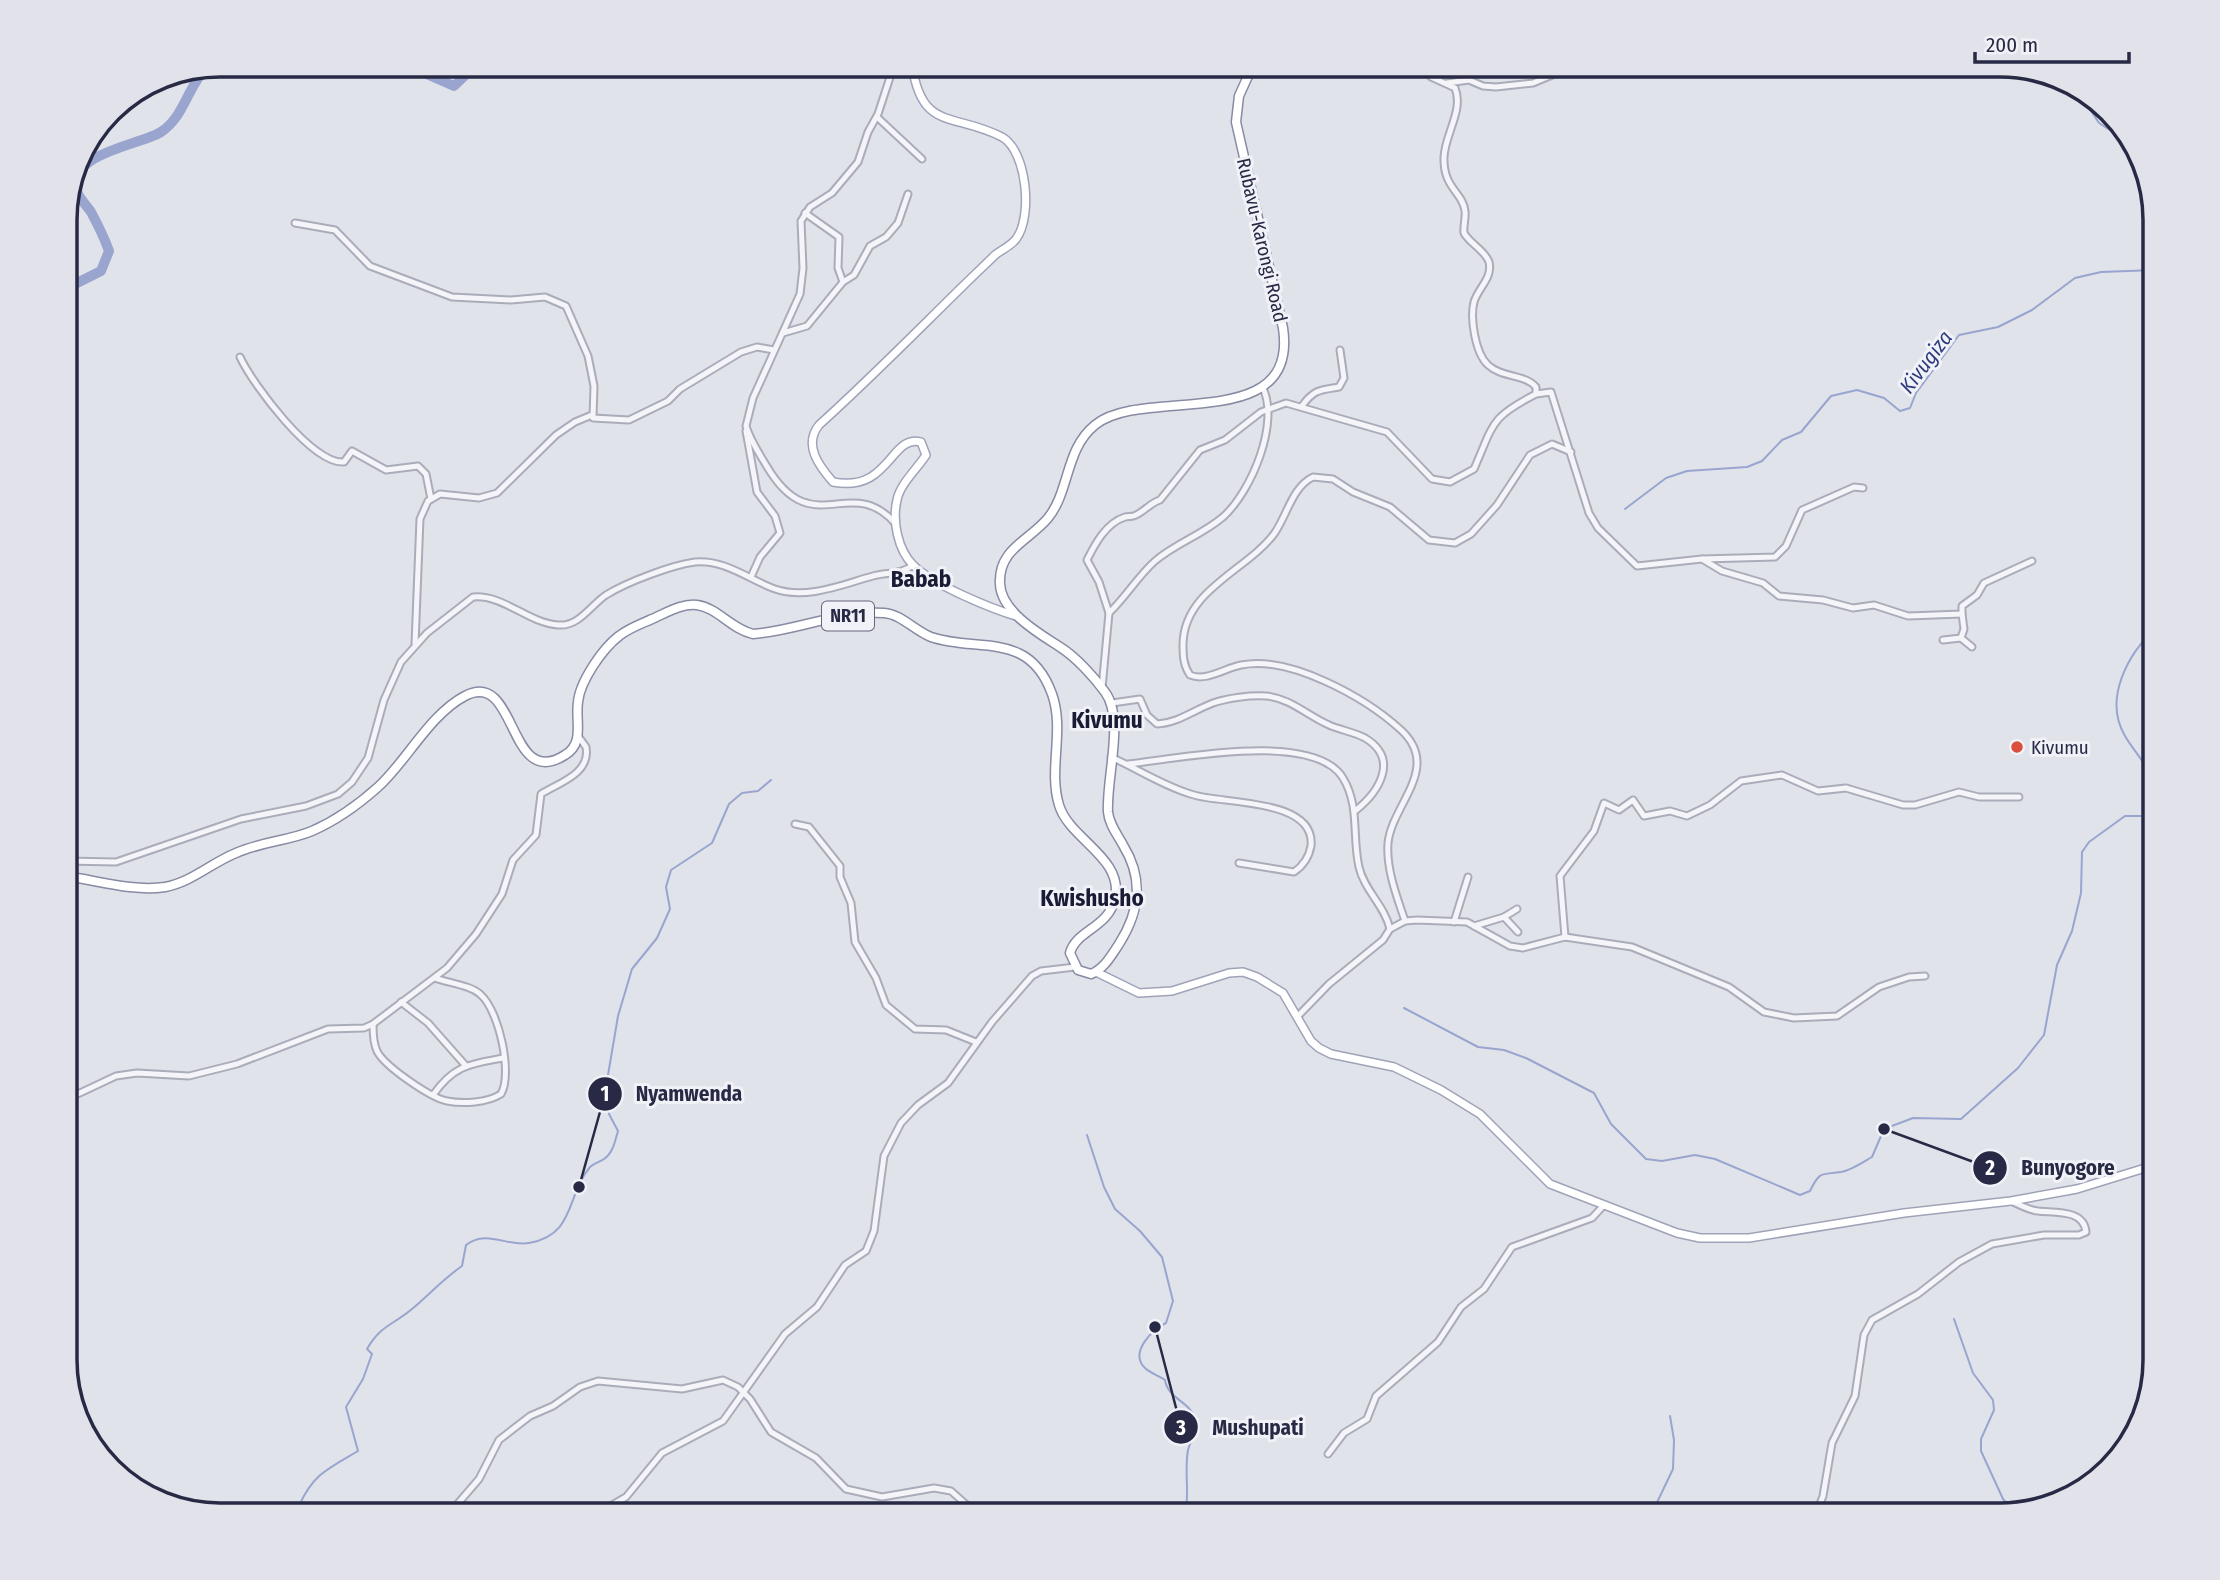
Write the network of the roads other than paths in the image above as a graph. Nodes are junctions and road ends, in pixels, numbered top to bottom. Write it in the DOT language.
graph roads {
  1 [pos="890,77"];
  2 [pos="914,77"];
  3 [pos="1248,77"];
  4 [pos="1430,77"];
  5 [pos="1547,77"];
  6 [pos="1447,83"];
  7 [pos="877,117"];
  8 [pos="922,159"];
  9 [pos="908,194"];
  10 [pos="805,213"];
  11 [pos="295,223"];
  12 [pos="843,282"];
  13 [pos="783,333"];
  14 [pos="774,350"];
  15 [pos="1340,350"];
  16 [pos="240,357"];
  17 [pos="1262,386"];
  18 [pos="1536,394"];
  19 [pos="1302,406"];
  20 [pos="1268,410"];
  21 [pos="592,415"];
  22 [pos="746,426"];
  23 [pos="1571,452"];
  24 [pos="1863,488"];
  25 [pos="431,499"];
  26 [pos="897,526"];
  27 [pos="1702,559"];
  28 [pos="2032,561"];
  29 [pos="913,565"];
  30 [pos="751,577"];
  31 [pos="1109,613"];
  32 [pos="1962,614"];
  33 [pos="1020,617"];
  34 [pos="1961,638"];
  35 [pos="1943,640"];
  36 [pos="415,644"];
  37 [pos="1972,647"];
  38 [pos="1102,688"];
  39 [pos="1112,704"];
  40 [pos="578,736"];
  41 [pos="1111,757"];
  42 [pos="1128,764"];
  43 [pos="2018,797"];
  44 [pos="1355,811"];
  45 [pos="794,824"];
  46 [pos="77,861"];
  47 [pos="1239,863"];
  48 [pos="1468,877"];
  49 [pos="77,878"];
  50 [pos="1517,909"];
  51 [pos="1504,917"];
  52 [pos="1405,921"];
  53 [pos="1454,922"];
  54 [pos="1474,926"];
  55 [pos="1390,929"];
  56 [pos="1518,932"];
  57 [pos="1565,937"];
  58 [pos="1075,967"];
  59 [pos="1096,972"];
  60 [pos="1925,976"];
  61 [pos="435,978"];
  62 [pos="401,1002"];
  63 [pos="1298,1016"];
  64 [pos="373,1024"];
  65 [pos="976,1042"];
  66 [pos="503,1058"];
  67 [pos="466,1066"];
  68 [pos="77,1094"];
  69 [pos="433,1095"];
  70 [pos="2143,1170"];
  71 [pos="2011,1201"];
  72 [pos="1604,1205"];
  73 [pos="743,1393"];
  74 [pos="1328,1454"];
  75 [pos="458,1503"];
  76 [pos="616,1503"];
  77 [pos="967,1503"];
  78 [pos="1820,1503"];
  1 -- 7 [label="street"];
  2 -- 26 [label="main road"];
  3 -- 17 [label="highway, Rubavu-Karongi Road"];
  4 -- 6 [label="street"];
  5 -- 6 [label="street"];
  6 -- 18 [label="street"];
  7 -- 8 [label="street"];
  7 -- 10 [label="street"];
  9 -- 12 [label="street"];
  10 -- 12 [label="street"];
  10 -- 13 [label="street"];
  11 -- 21 [label="street"];
  12 -- 13 [label="street"];
  13 -- 14 [label="street"];
  14 -- 21 [label="street"];
  14 -- 22 [label="street"];
  15 -- 19 [label="street"];
  16 -- 25 [label="street"];
  17 -- 20 [label="street"];
  17 -- 33 [label="highway"];
  18 -- 19 [label="street"];
  18 -- 23 [label="street"];
  19 -- 20 [label="street"];
  20 -- 31 [label="street"];
  20 -- 31 [label="street"];
  21 -- 25 [label="street"];
  22 -- 26 [label="street"];
  22 -- 30 [label="street"];
  23 -- 27 [label="street"];
  23 -- 52 [label="street"];
  24 -- 27 [label="street"];
  25 -- 36 [label="street"];
  26 -- 29 [label="main road"];
  27 -- 32 [label="street"];
  28 -- 32 [label="street"];
  29 -- 30 [label="street"];
  29 -- 33 [label="main road"];
  30 -- 36 [label="street"];
  31 -- 38 [label="street"];
  32 -- 34 [label="street"];
  33 -- 38 [label="highway"];
  34 -- 35 [label="street"];
  34 -- 37 [label="street"];
  36 -- 46 [label="street"];
  38 -- 39 [label="highway"];
  39 -- 41 [label="highway"];
  39 -- 44 [label="street"];
  40 -- 49 [label="highway"];
  40 -- 58 [label="highway, NR11"];
  40 -- 61 [label="street"];
  41 -- 42 [label="street"];
  41 -- 59 [label="highway"];
  42 -- 44 [label="street"];
  42 -- 47 [label="street"];
  43 -- 57 [label="street"];
  44 -- 55 [label="street"];
  45 -- 65 [label="street"];
  48 -- 53 [label="street"];
  50 -- 51 [label="street"];
  51 -- 54 [label="street"];
  51 -- 56 [label="street"];
  52 -- 53 [label="street"];
  52 -- 55 [label="street"];
  53 -- 54 [label="street"];
  54 -- 57 [label="street"];
  55 -- 63 [label="street"];
  57 -- 60 [label="street"];
  58 -- 59 [label="highway"];
  58 -- 65 [label="street"];
  59 -- 63 [label="main road"];
  61 -- 62 [label="street"];
  61 -- 66 [label="street"];
  62 -- 64 [label="street"];
  62 -- 67 [label="street"];
  63 -- 72 [label="main road"];
  64 -- 68 [label="street"];
  64 -- 69 [label="street"];
  65 -- 73 [label="street"];
  66 -- 67 [label="street"];
  66 -- 69 [label="street"];
  67 -- 69 [label="street"];
  70 -- 71 [label="main road"];
  71 -- 72 [label="main road"];
  71 -- 78 [label="street"];
  72 -- 74 [label="street"];
  73 -- 75 [label="street"];
  73 -- 76 [label="street"];
  73 -- 77 [label="street"];
}
